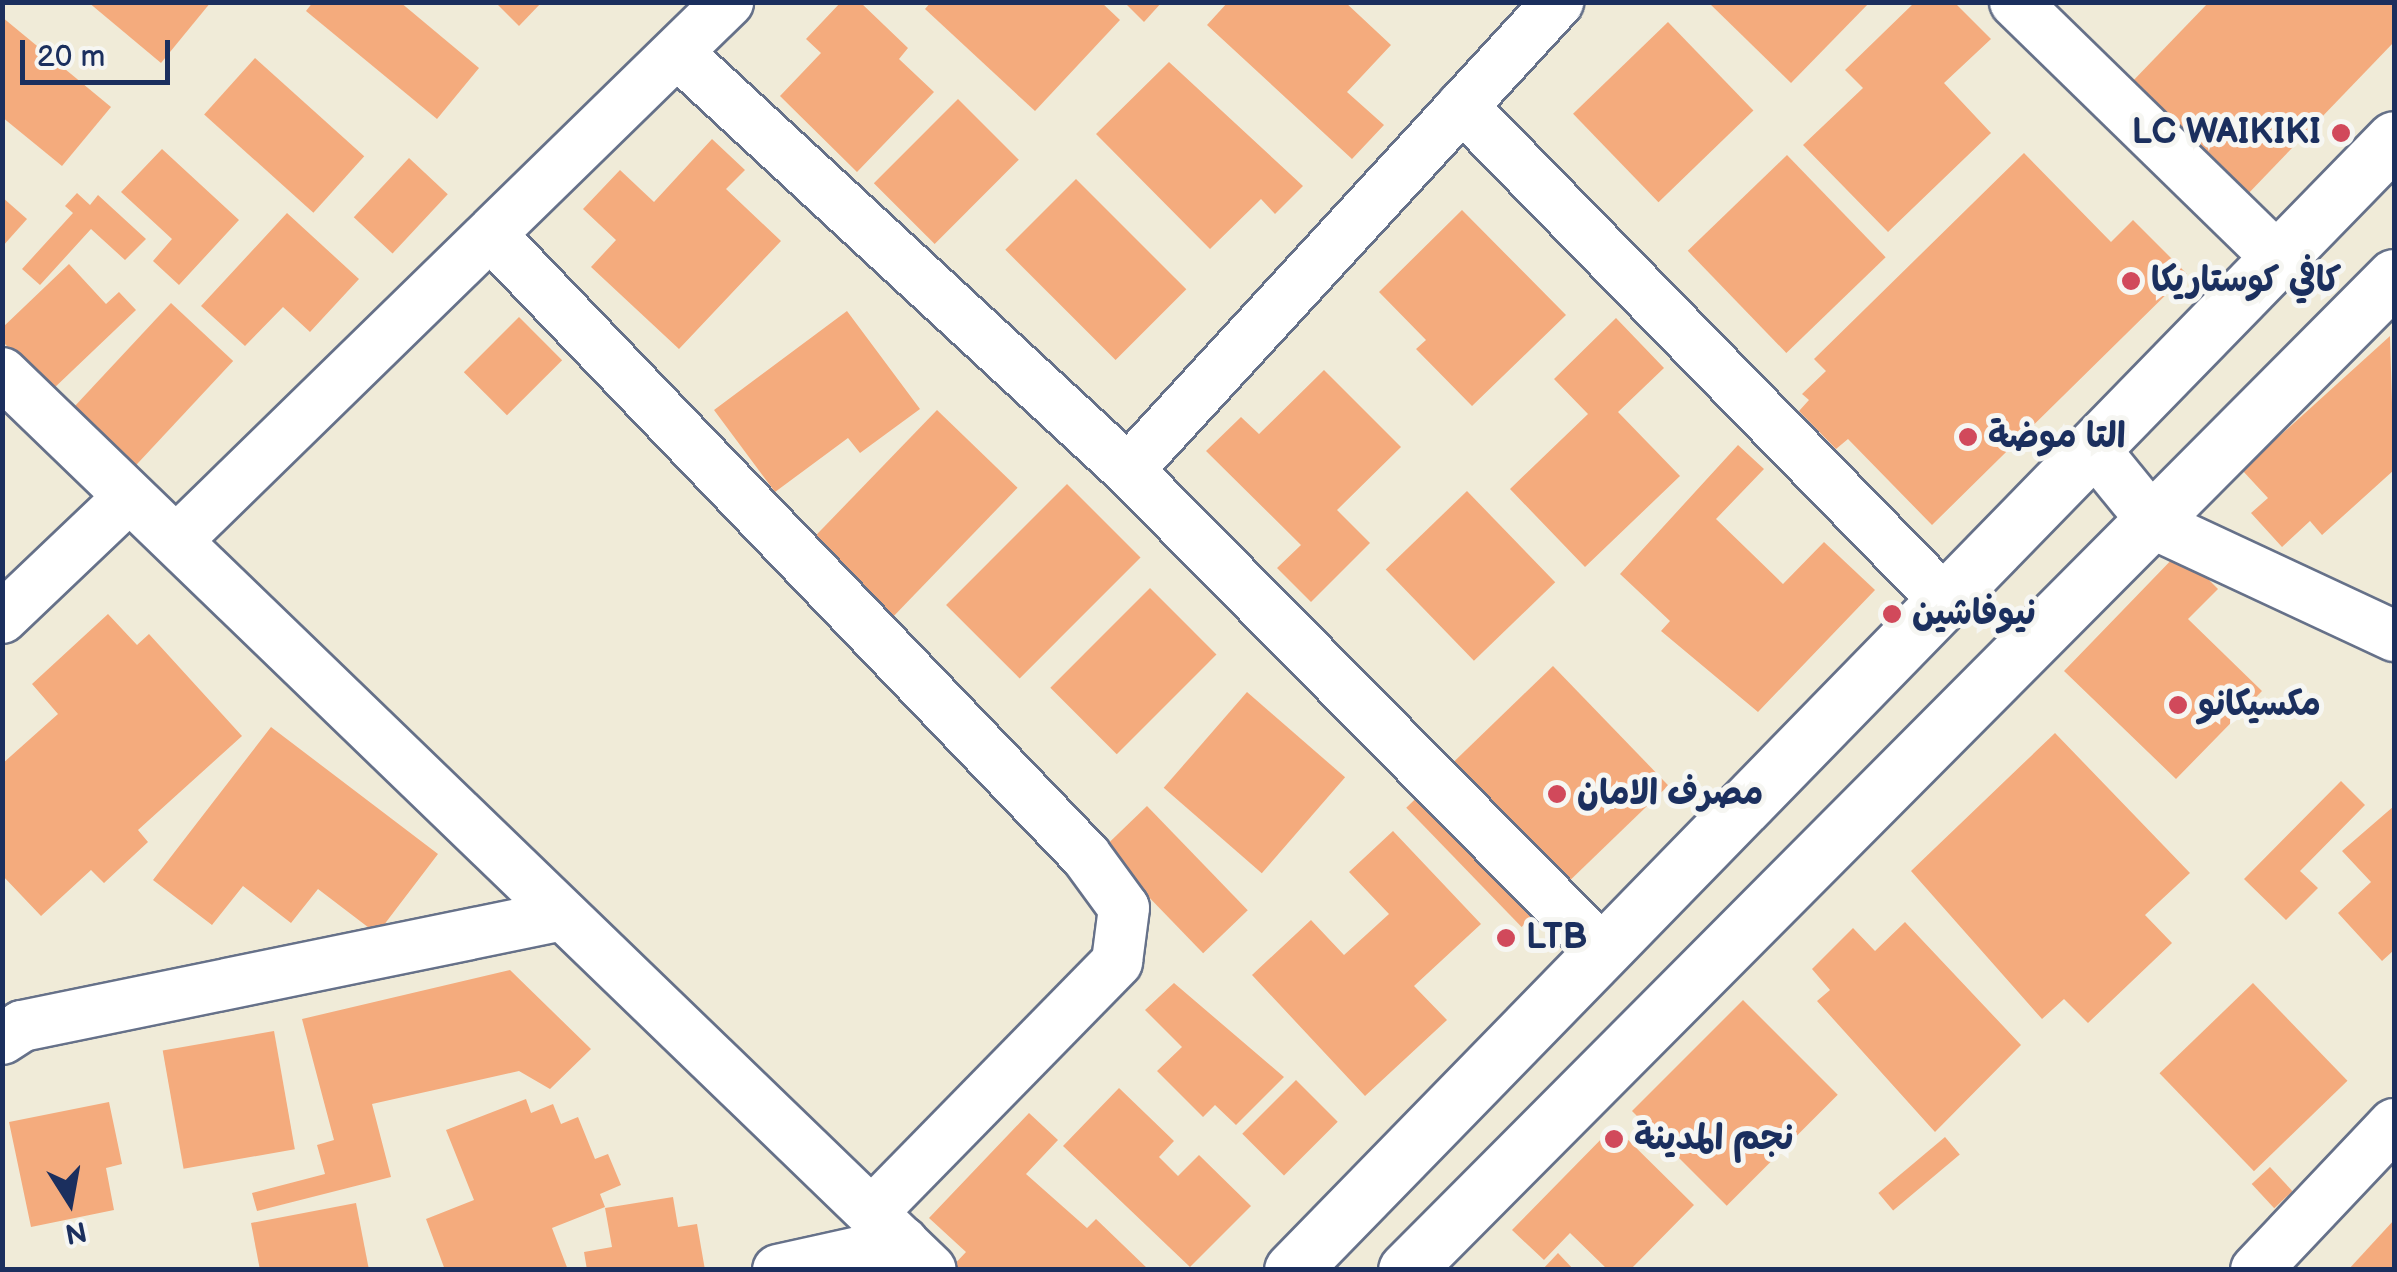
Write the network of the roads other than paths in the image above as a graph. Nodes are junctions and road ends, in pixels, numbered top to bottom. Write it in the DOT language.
graph roads {
  1 [pos="728,2"];
  2 [pos="1558,2"];
  3 [pos="2015,2"];
  4 [pos="681,56"];
  5 [pos="1462,106"];
  6 [pos="2394,140"];
  7 [pos="493,237"];
  8 [pos="2278,259"];
  9 [pos="2394,276"];
  10 [pos="2,372"];
  11 [pos="2094,450"];
  12 [pos="1128,470"];
  13 [pos="128,498"];
  14 [pos="2156,525"];
  15 [pos="178,539"];
  16 [pos="1945,601"];
  17 [pos="2,618"];
  18 [pos="2394,636"];
  19 [pos="564,915"];
  20 [pos="1602,950"];
  21 [pos="2,1039"];
  22 [pos="2394,1124"];
  23 [pos="902,1241"];
  24 [pos="778,1270"];
  25 [pos="1292,1270"];
  26 [pos="1406,1270"];
  27 [pos="2256,1270"];
  1 -- 4 [label="street"];
  2 -- 5 [label="street"];
  3 -- 8 [label="street"];
  4 -- 7 [label="street"];
  4 -- 12 [label="street"];
  5 -- 12 [label="street"];
  5 -- 16 [label="street"];
  6 -- 8 [label="main road"];
  7 -- 15 [label="street"];
  7 -- 23 [label="street"];
  8 -- 11 [label="main road"];
  9 -- 14 [label="main road"];
  10 -- 13 [label="street"];
  11 -- 14 [label="street"];
  11 -- 16 [label="main road"];
  12 -- 20 [label="street"];
  13 -- 15 [label="street"];
  13 -- 17 [label="street"];
  14 -- 18 [label="street"];
  14 -- 26 [label="main road"];
  15 -- 19 [label="street"];
  16 -- 20 [label="main road"];
  19 -- 21 [label="street"];
  19 -- 23 [label="street"];
  20 -- 25 [label="main road"];
  22 -- 27 [label="street"];
  23 -- 24 [label="street"];
}
